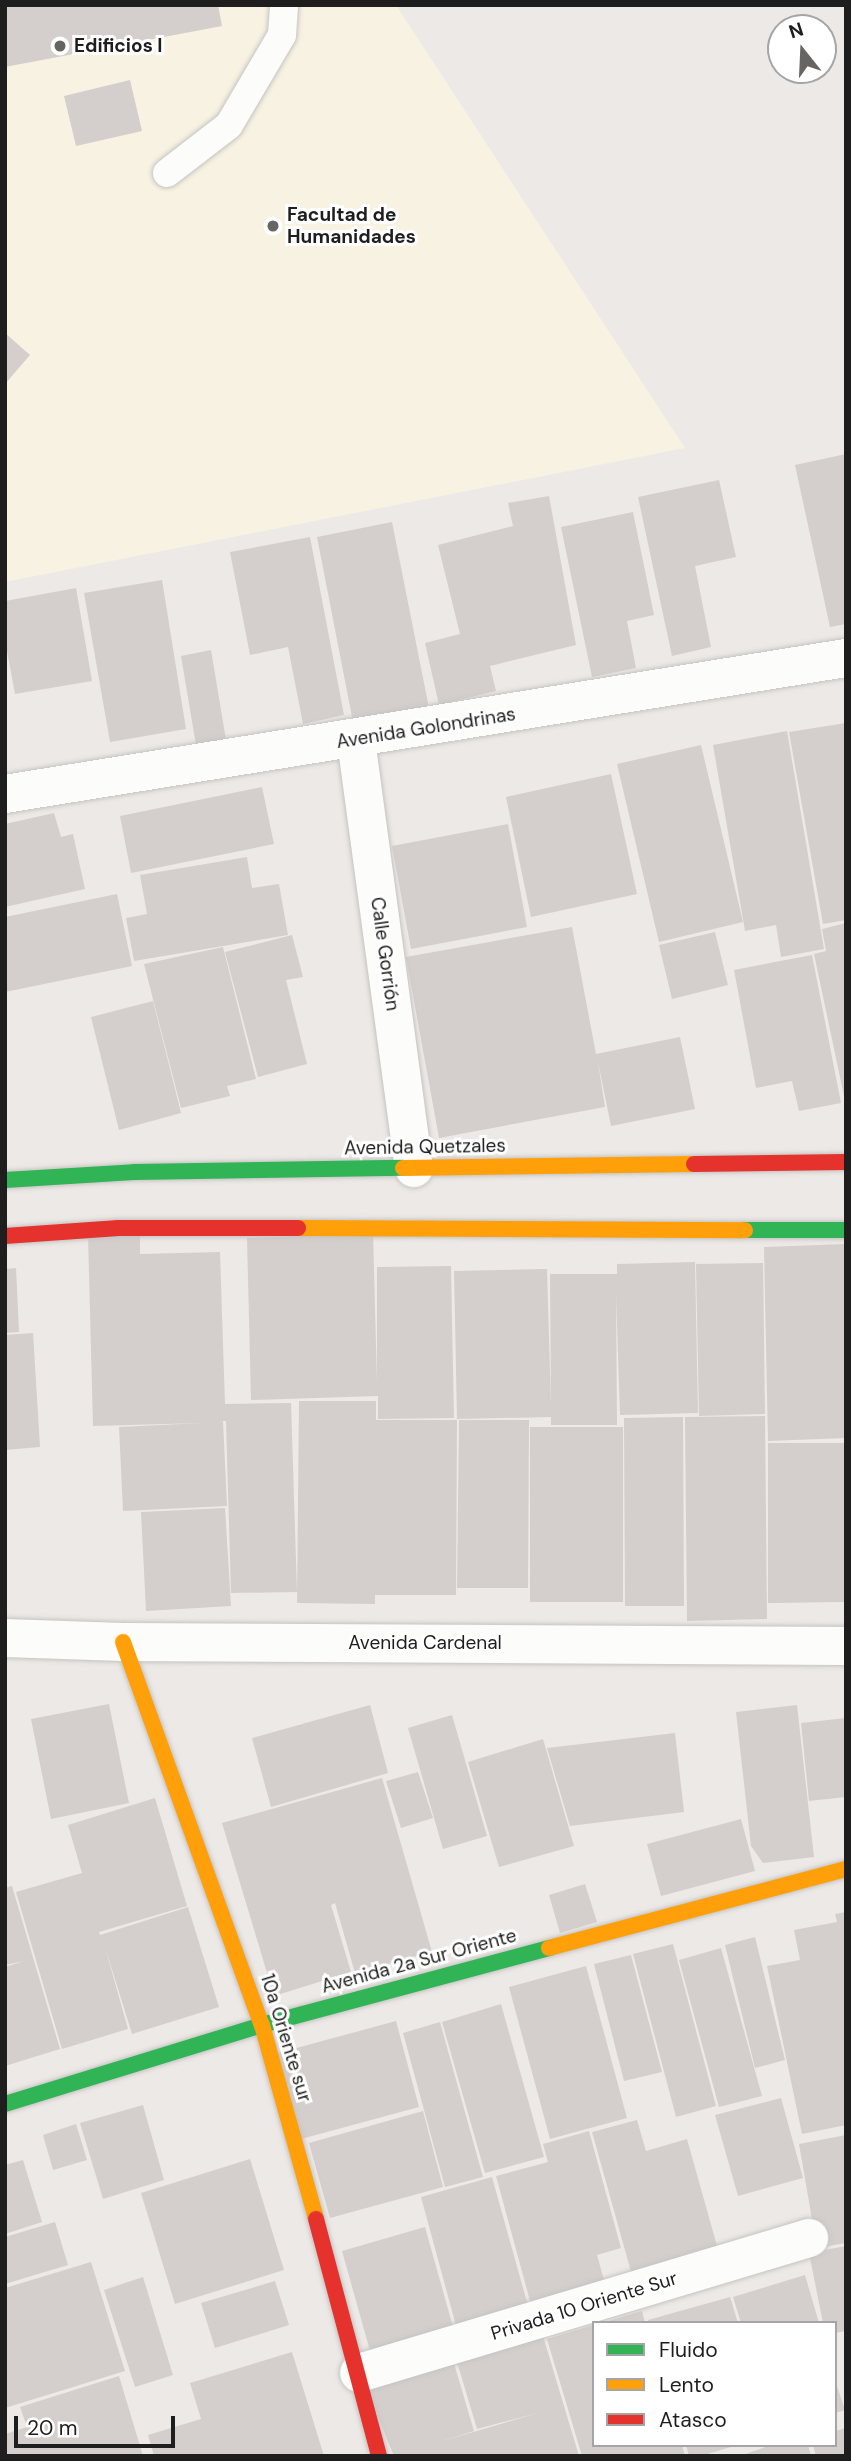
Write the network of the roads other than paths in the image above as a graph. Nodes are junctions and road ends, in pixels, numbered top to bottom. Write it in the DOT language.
graph roads {
  1 [pos="284,5"];
  2 [pos="167,173"];
  3 [pos="846,658"];
  4 [pos="356,740"];
  5 [pos="5,794"];
  6 [pos="846,1162"];
  7 [pos="414,1168"];
  8 [pos="5,1180"];
  9 [pos="846,1230"];
  10 [pos="5,1236"];
  11 [pos="5,1638"];
  12 [pos="123,1642"];
  13 [pos="846,1646"];
  14 [pos="846,1870"];
  15 [pos="262,2025"];
  16 [pos="5,2104"];
  17 [pos="809,2238"];
  18 [pos="359,2373"];
  19 [pos="379,2456"];
  1 -- 2 [label="lane"];
  3 -- 4 [label="street, Avenida Golondrinas"];
  4 -- 5 [label="street, Avenida Golondrinas"];
  4 -- 7 [label="street, Calle Gorrión"];
  6 -- 7 [label="street, Avenida Quetzales"];
  7 -- 8 [label="street, Avenida Quetzales"];
  9 -- 10 [label="street"];
  11 -- 12 [label="street, Avenida Cardenal"];
  12 -- 13 [label="street, Avenida Cardenal"];
  12 -- 15 [label="street, 10a Oriente sur"];
  14 -- 15 [label="street, Avenida 2a Sur Oriente"];
  15 -- 16 [label="street, Avenida 2a Sur Oriente"];
  15 -- 18 [label="street, 10a Oriente sur"];
  17 -- 18 [label="street, Privada 10 Oriente Sur"];
  18 -- 19 [label="street, 10a Oriente sur"];
}
